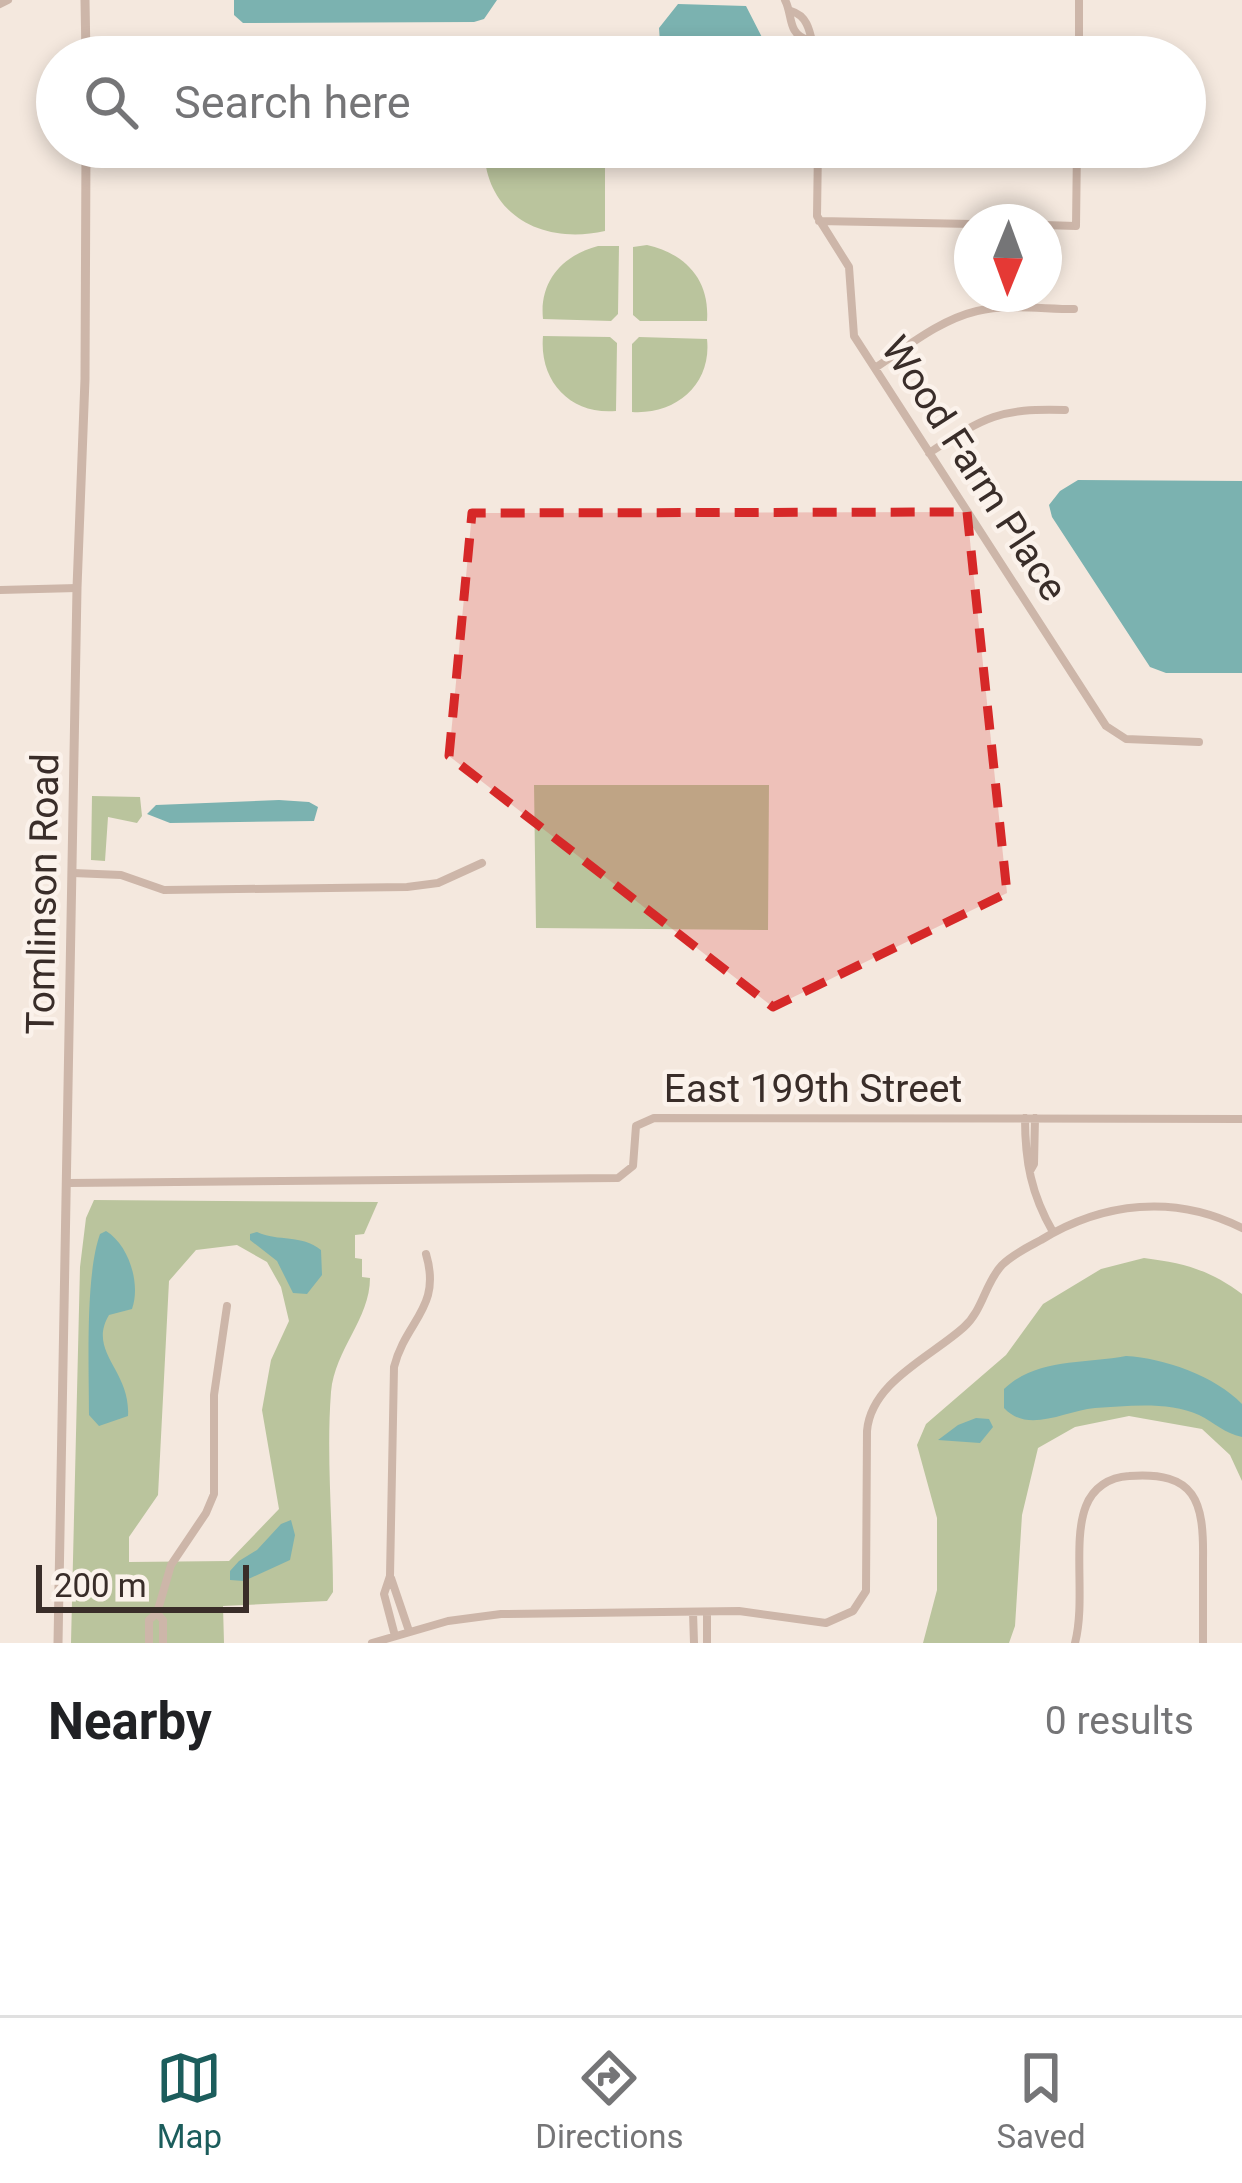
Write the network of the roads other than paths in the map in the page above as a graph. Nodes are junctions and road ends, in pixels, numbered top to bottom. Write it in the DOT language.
graph roads {
  1 [pos="85,0"];
  2 [pos="785,0"];
  3 [pos="1079,0"];
  4 [pos="791,11"];
  5 [pos="86,36"];
  6 [pos="800,36"];
  7 [pos="809,36"];
  8 [pos="1079,36"];
  9 [pos="86,168"];
  10 [pos="818,168"];
  11 [pos="1077,168"];
  12 [pos="818,221"];
  13 [pos="954,224"];
  14 [pos="1062,226"];
  15 [pos="1074,309"];
  16 [pos="875,368"];
  17 [pos="1065,410"];
  18 [pos="929,453"];
  19 [pos="77,588"];
  20 [pos="0,590"];
  21 [pos="1199,742"];
  22 [pos="482,862"];
  23 [pos="73,873"];
  24 [pos="1030,1118"];
  25 [pos="1242,1119"];
  26 [pos="69,1183"];
  27 [pos="1242,1228"];
  28 [pos="1053,1232"];
  29 [pos="426,1254"];
  30 [pos="227,1306"];
  31 [pos="390,1576"];
  32 [pos="693,1612"];
  33 [pos="707,1612"];
  34 [pos="157,1613"];
  35 [pos="410,1631"];
  36 [pos="395,1636"];
  37 [pos="58,1643"];
  38 [pos="149,1643"];
  39 [pos="163,1643"];
  40 [pos="372,1643"];
  41 [pos="694,1643"];
  42 [pos="707,1643"];
  43 [pos="1075,1643"];
  44 [pos="1203,1643"];
  1 -- 5 [label="street"];
  2 -- 4 [label="street"];
  3 -- 8 [label="street"];
  4 -- 6 [label="street"];
  4 -- 7 [label="street"];
  9 -- 19 [label="street, Tomlinson Road"];
  10 -- 12 [label="street"];
  11 -- 14 [label="street"];
  12 -- 13 [label="street"];
  12 -- 16 [label="street, Wood Farm Place"];
  15 -- 16 [label="street"];
  16 -- 18 [label="street, Wood Farm Place"];
  17 -- 18 [label="street"];
  18 -- 21 [label="street, Wood Farm Place"];
  19 -- 20 [label="street"];
  19 -- 23 [label="street, Tomlinson Road"];
  22 -- 23 [label="street"];
  23 -- 26 [label="street, Tomlinson Road"];
  24 -- 25 [label="street, East 199th Street"];
  24 -- 26 [label="street, East 199th Street"];
  24 -- 28 [label="street"];
  26 -- 37 [label="street, Tomlinson Road"];
  27 -- 28 [label="street"];
  28 -- 33 [label="street"];
  29 -- 31 [label="street"];
  30 -- 34 [label="street"];
  31 -- 35 [label="street"];
  31 -- 36 [label="street"];
  32 -- 33 [label="street"];
  32 -- 35 [label="street"];
  32 -- 41 [label="street"];
  33 -- 42 [label="street"];
  34 -- 38 [label="street"];
  34 -- 39 [label="street"];
  35 -- 36 [label="street"];
  36 -- 40 [label="street"];
  43 -- 44 [label="street"];
}
